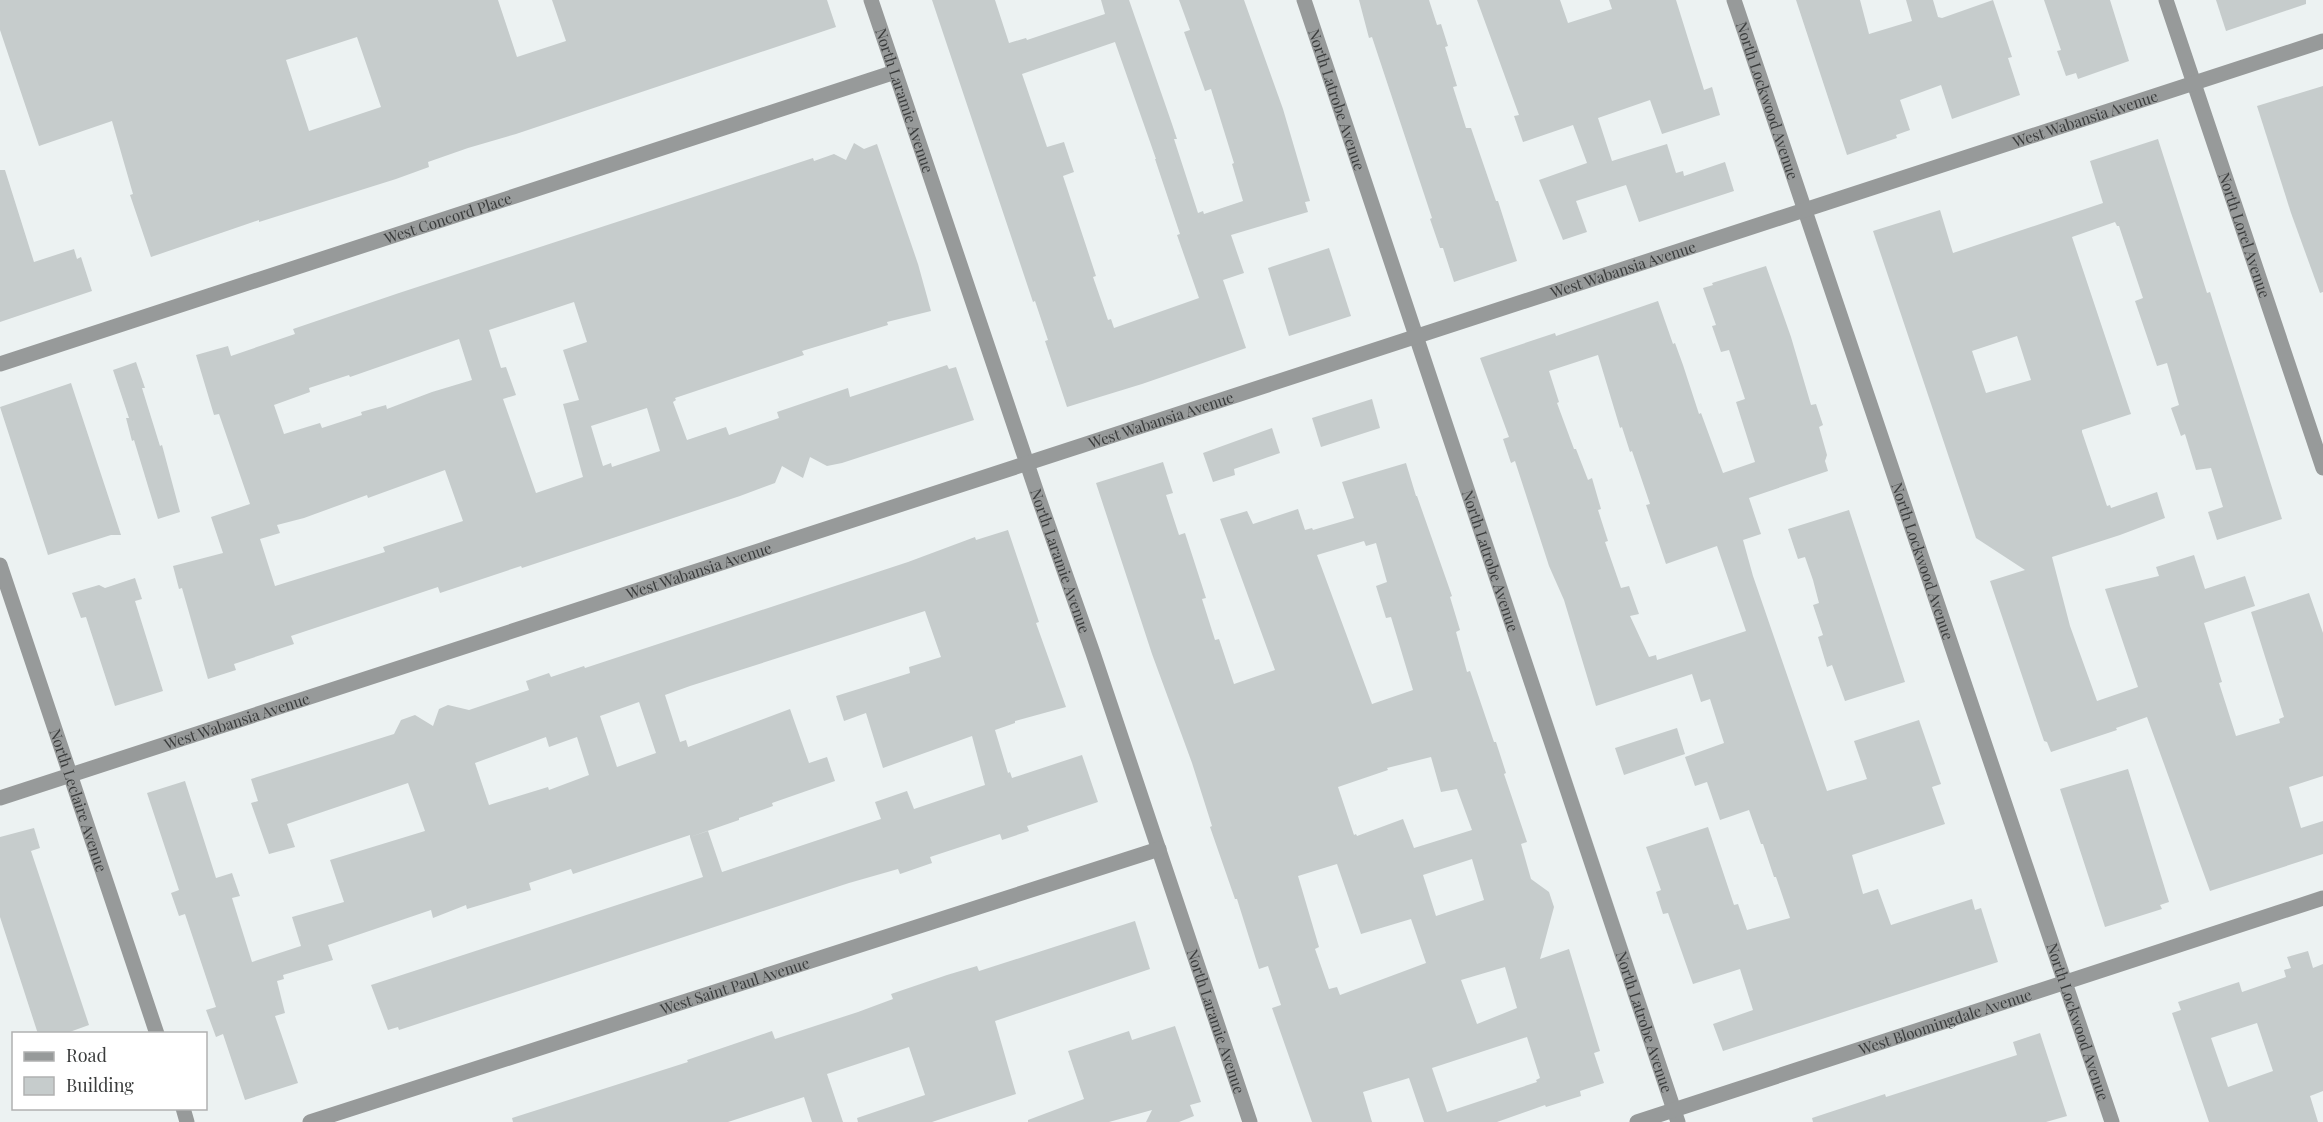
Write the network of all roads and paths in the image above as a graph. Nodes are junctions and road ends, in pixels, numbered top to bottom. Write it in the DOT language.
graph roads {
  1 [pos="870,0"];
  2 [pos="1304,0"];
  3 [pos="1734,0"];
  4 [pos="2166,0"];
  5 [pos="2323,41"];
  6 [pos="895,72"];
  7 [pos="2194,83"];
  8 [pos="1804,210"];
  9 [pos="1416,337"];
  10 [pos="0,364"];
  11 [pos="1027,464"];
  12 [pos="2323,468"];
  13 [pos="0,565"];
  14 [pos="70,775"];
  15 [pos="0,798"];
  16 [pos="1159,849"];
  17 [pos="2323,898"];
  18 [pos="2065,982"];
  19 [pos="157,1032"];
  20 [pos="1676,1116"];
  21 [pos="310,1122"];
  22 [pos="1250,1122"];
  23 [pos="1637,1122"];
  24 [pos="2112,1122"];
  1 -- 6 [label="street, North Laramie Avenue"];
  2 -- 9 [label="street, North Latrobe Avenue"];
  3 -- 8 [label="street, North Lockwood Avenue"];
  4 -- 7 [label="street, North Lorel Avenue"];
  5 -- 7 [label="street, West Wabansia Avenue"];
  6 -- 10 [label="street, West Concord Place"];
  6 -- 11 [label="street, North Laramie Avenue"];
  7 -- 8 [label="street, West Wabansia Avenue"];
  7 -- 12 [label="street, North Lorel Avenue"];
  8 -- 9 [label="street, West Wabansia Avenue"];
  8 -- 18 [label="street, North Lockwood Avenue"];
  9 -- 11 [label="street, West Wabansia Avenue"];
  9 -- 20 [label="street, North Latrobe Avenue"];
  11 -- 14 [label="street, West Wabansia Avenue"];
  11 -- 16 [label="street, North Laramie Avenue"];
  13 -- 14 [label="street, North Leclaire Avenue"];
  14 -- 15 [label="street, West Wabansia Avenue"];
  14 -- 19 [label="street, North Leclaire Avenue"];
  16 -- 21 [label="street, West Saint Paul Avenue"];
  16 -- 22 [label="street, North Laramie Avenue"];
  17 -- 18 [label="street, West Bloomingdale Avenue"];
  18 -- 20 [label="street, West Bloomingdale Avenue"];
  18 -- 24 [label="street, North Lockwood Avenue"];
  20 -- 23 [label="street, West Bloomingdale Avenue"];
}
